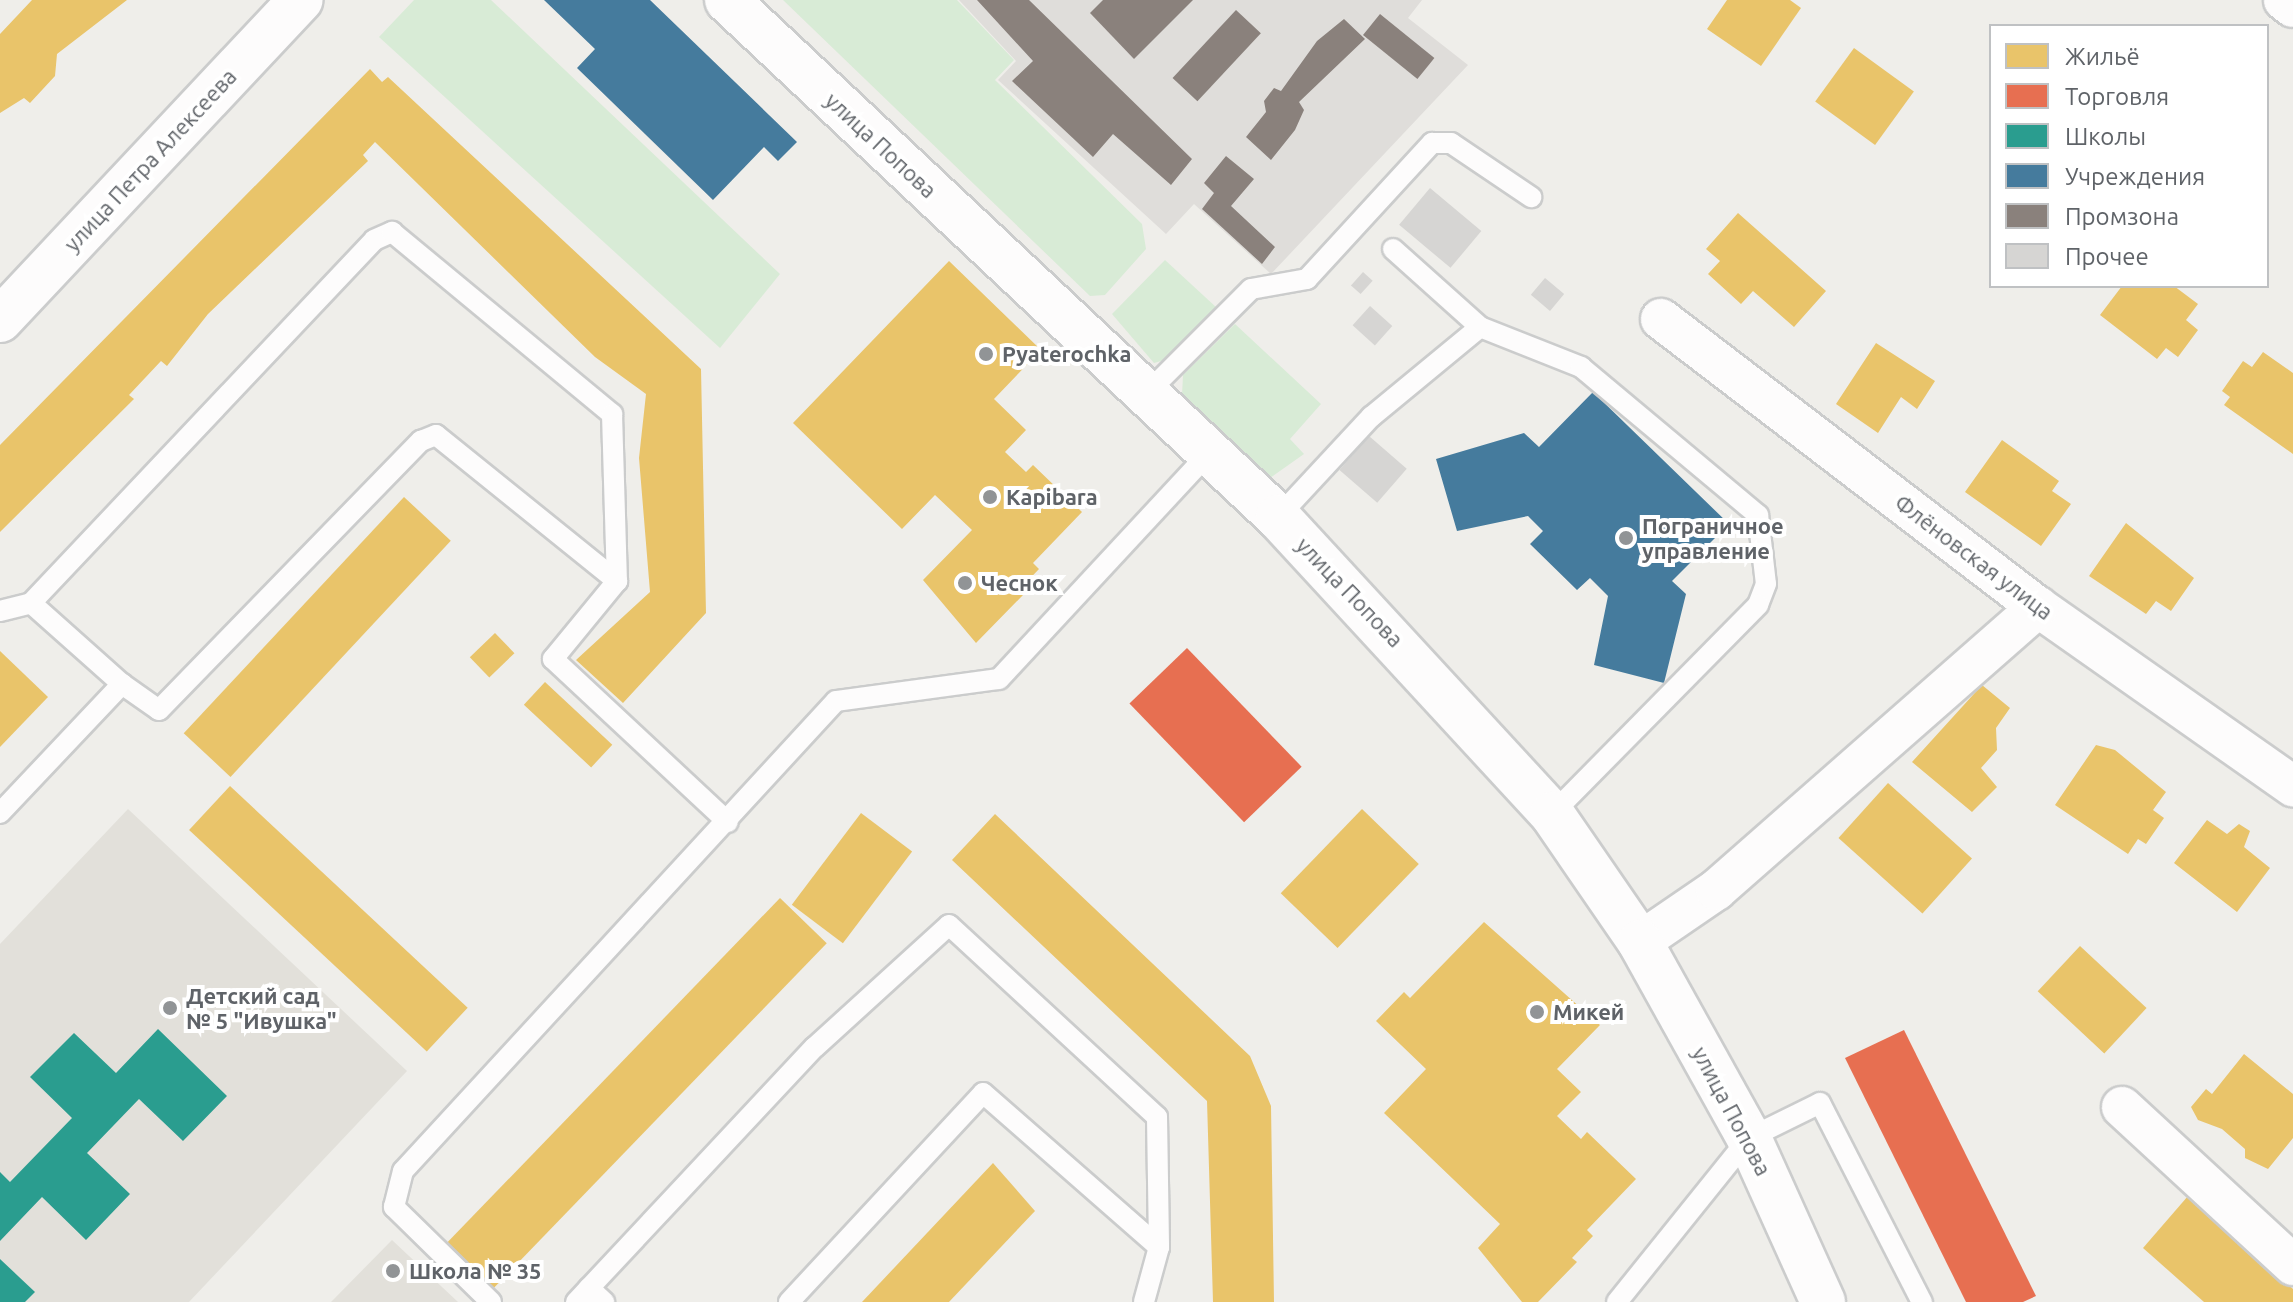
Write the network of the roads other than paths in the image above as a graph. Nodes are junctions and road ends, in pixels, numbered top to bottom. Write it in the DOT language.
graph roads {
  1 [pos="300,0"];
  2 [pos="727,0"];
  3 [pos="2284,0"];
  4 [pos="2293,7"];
  5 [pos="1531,197"];
  6 [pos="1393,249"];
  7 [pos="1661,319"];
  8 [pos="0,320"];
  9 [pos="1480,327"];
  10 [pos="1147,393"];
  11 [pos="1208,454"];
  12 [pos="1278,517"];
  13 [pos="617,581"];
  14 [pos="31,603"];
  15 [pos="2038,607"];
  16 [pos="0,611"];
  17 [pos="122,684"];
  18 [pos="2293,786"];
  19 [pos="0,813"];
  20 [pos="1552,814"];
  21 [pos="728,822"];
  22 [pos="1640,942"];
  23 [pos="2122,1107"];
  24 [pos="1749,1138"];
  25 [pos="1159,1247"];
  26 [pos="2293,1265"];
  27 [pos="590,1297"];
  28 [pos="491,1302"];
  29 [pos="789,1302"];
  30 [pos="1144,1302"];
  31 [pos="1617,1302"];
  32 [pos="1823,1302"];
  33 [pos="1922,1302"];
  1 -- 8 [label="street, улица Петра Алексеева"];
  2 -- 10 [label="street, улица Попова"];
  3 -- 4 [label="street"];
  5 -- 10 [label="lane"];
  6 -- 9 [label="lane"];
  7 -- 15 [label="street, Флёновская улица"];
  9 -- 12 [label="lane"];
  9 -- 20 [label="lane"];
  10 -- 11 [label="street, улица Попова"];
  11 -- 12 [label="street, улица Попова"];
  11 -- 21 [label="lane"];
  12 -- 20 [label="street, улица Попова"];
  13 -- 14 [label="lane"];
  13 -- 17 [label="lane"];
  13 -- 21 [label="lane"];
  14 -- 16 [label="lane"];
  14 -- 17 [label="lane"];
  15 -- 18 [label="street, Флёновская улица"];
  15 -- 22 [label="street"];
  17 -- 19 [label="lane"];
  20 -- 22 [label="street, улица Попова"];
  21 -- 28 [label="lane"];
  22 -- 24 [label="street, улица Попова"];
  23 -- 26 [label="street"];
  24 -- 31 [label="lane"];
  24 -- 32 [label="street, улица Попова"];
  24 -- 33 [label="lane"];
  25 -- 27 [label="lane"];
  25 -- 29 [label="lane"];
  25 -- 30 [label="lane"];
}
